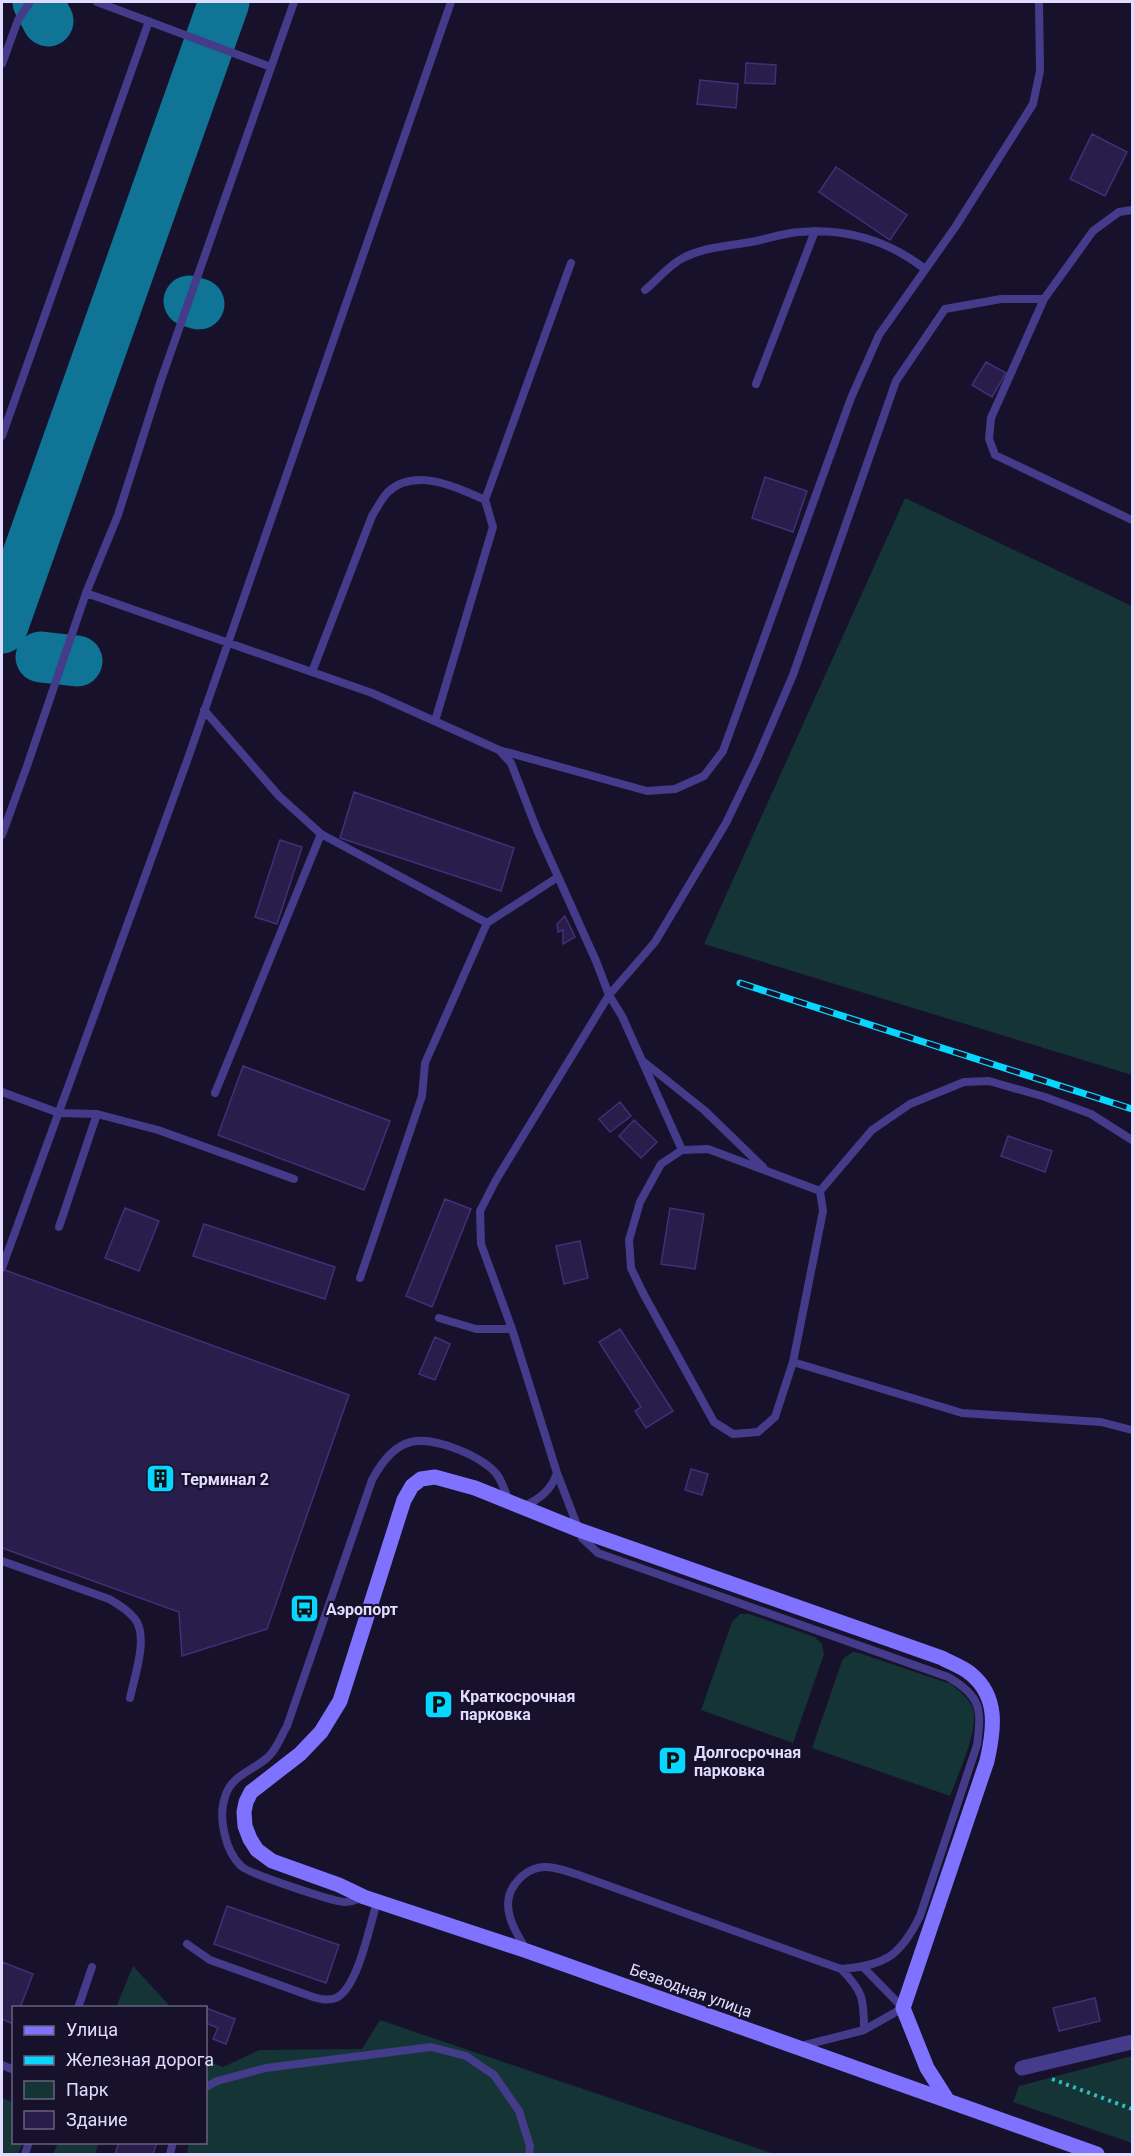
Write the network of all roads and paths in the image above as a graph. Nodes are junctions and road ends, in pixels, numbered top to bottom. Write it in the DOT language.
graph roads {
  1 [pos="30,2"];
  2 [pos="97,2"];
  3 [pos="294,2"];
  4 [pos="451,2"];
  5 [pos="1039,2"];
  6 [pos="149,21"];
  7 [pos="2,64"];
  8 [pos="271,67"];
  9 [pos="1132,210"];
  10 [pos="815,231"];
  11 [pos="571,263"];
  12 [pos="925,269"];
  13 [pos="645,290"];
  14 [pos="1044,299"];
  15 [pos="756,384"];
  16 [pos="2,436"];
  17 [pos="485,500"];
  18 [pos="1132,520"];
  19 [pos="86,593"];
  20 [pos="227,642"];
  21 [pos="312,672"];
  22 [pos="204,710"];
  23 [pos="435,721"];
  24 [pos="499,750"];
  25 [pos="321,834"];
  26 [pos="2,835"];
  27 [pos="558,876"];
  28 [pos="487,923"];
  29 [pos="609,995"];
  30 [pos="641,1060"];
  31 [pos="2,1092"];
  32 [pos="215,1093"];
  33 [pos="59,1113"];
  34 [pos="98,1114"];
  35 [pos="1132,1140"];
  36 [pos="682,1150"];
  37 [pos="766,1170"];
  38 [pos="294,1179"];
  39 [pos="820,1191"];
  40 [pos="60,1227"];
  41 [pos="2,1268"];
  42 [pos="360,1278"];
  43 [pos="439,1318"];
  44 [pos="512,1329"];
  45 [pos="793,1362"];
  46 [pos="1132,1430"];
  47 [pos="557,1473"];
  48 [pos="516,1505"];
  49 [pos="579,1530"];
  50 [pos="2,1561"];
  51 [pos="130,1698"];
  52 [pos="370,1900"];
  53 [pos="187,1944"];
  54 [pos="527,1951"];
  55 [pos="92,1967"];
  56 [pos="863,1967"];
  57 [pos="841,1969"];
  58 [pos="78,2006"];
  59 [pos="903,2008"];
  60 [pos="864,2030"];
  61 [pos="1132,2042"];
  62 [pos="796,2047"];
  63 [pos="1022,2068"];
  64 [pos="207,2086"];
  65 [pos="948,2101"];
  66 [pos="1132,2109"];
  67 [pos="529,2154"];
  68 [pos="1097,2154"];
  1 -- 7 [label="lane"];
  2 -- 6 [label="lane"];
  3 -- 8 [label="lane"];
  4 -- 20 [label="lane"];
  5 -- 12 [label="lane"];
  6 -- 8 [label="lane"];
  6 -- 16 [label="lane"];
  8 -- 19 [label="lane"];
  9 -- 14 [label="lane"];
  10 -- 12 [label="lane"];
  10 -- 13 [label="lane"];
  10 -- 15 [label="lane"];
  11 -- 17 [label="lane"];
  12 -- 24 [label="lane"];
  14 -- 18 [label="lane"];
  14 -- 29 [label="lane"];
  17 -- 21 [label="lane"];
  17 -- 23 [label="lane"];
  19 -- 20 [label="lane"];
  19 -- 26 [label="lane"];
  20 -- 21 [label="lane"];
  20 -- 22 [label="lane"];
  21 -- 23 [label="lane"];
  22 -- 25 [label="lane"];
  22 -- 33 [label="lane"];
  23 -- 24 [label="lane"];
  24 -- 27 [label="lane"];
  25 -- 28 [label="lane"];
  25 -- 32 [label="lane"];
  27 -- 28 [label="lane"];
  27 -- 29 [label="lane"];
  28 -- 42 [label="lane"];
  29 -- 30 [label="lane"];
  29 -- 44 [label="lane"];
  30 -- 36 [label="lane"];
  30 -- 37 [label="lane"];
  31 -- 33 [label="lane"];
  33 -- 34 [label="lane"];
  33 -- 41 [label="lane"];
  34 -- 38 [label="lane"];
  34 -- 40 [label="lane"];
  35 -- 39 [label="lane"];
  36 -- 37 [label="lane"];
  36 -- 45 [label="lane"];
  37 -- 39 [label="lane"];
  39 -- 45 [label="lane"];
  43 -- 44 [label="lane"];
  44 -- 47 [label="lane"];
  45 -- 46 [label="lane"];
  47 -- 48 [label="lane"];
  47 -- 49 [label="lane"];
  48 -- 49 [label="main road"];
  48 -- 52 [label="main road, Безводная улица"];
  48 -- 52 [label="lane"];
  49 -- 56 [label="lane"];
  49 -- 59 [label="main road"];
  50 -- 51 [label="lane"];
  52 -- 53 [label="lane"];
  52 -- 54 [label="main road, Безводная улица"];
  54 -- 57 [label="lane"];
  54 -- 62 [label="main road, Безводная улица"];
  55 -- 58 [label="lane"];
  56 -- 57 [label="lane"];
  56 -- 59 [label="lane"];
  57 -- 60 [label="lane"];
  59 -- 60 [label="lane"];
  59 -- 65 [label="main road"];
  60 -- 62 [label="lane"];
  61 -- 63 [label="street"];
  62 -- 65 [label="main road, Безводная улица"];
  63 -- 66 [label="path"];
  64 -- 67 [label="lane"];
  65 -- 68 [label="main road, Безводная улица"];
}
